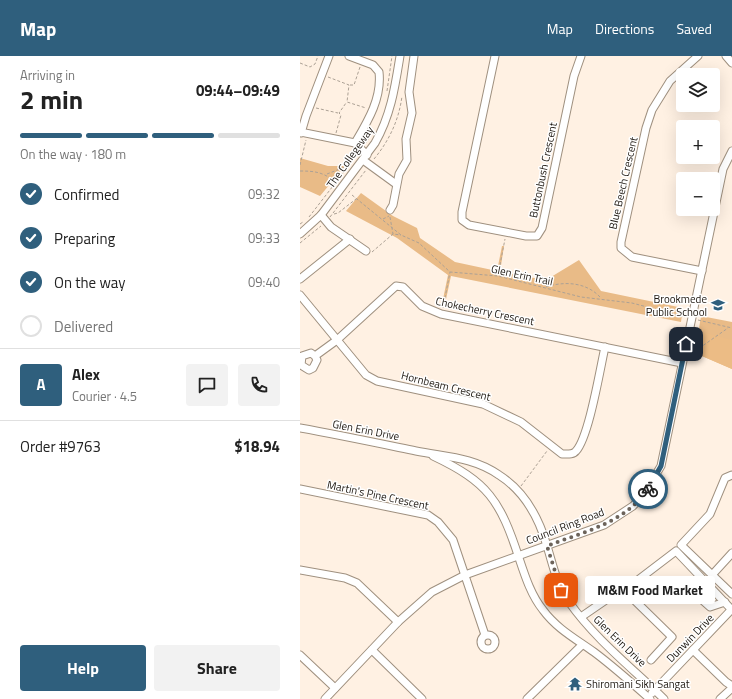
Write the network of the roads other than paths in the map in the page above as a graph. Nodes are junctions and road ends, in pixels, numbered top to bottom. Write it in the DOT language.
graph roads {
  1 [pos="329,56"];
  2 [pos="349,56"];
  3 [pos="400,56"];
  4 [pos="414,56"];
  5 [pos="495,56"];
  6 [pos="581,56"];
  7 [pos="698,56"];
  8 [pos="726,56"];
  9 [pos="732,63"];
  10 [pos="303,133"];
  11 [pos="355,143"];
  12 [pos="732,151"];
  13 [pos="365,158"];
  14 [pos="396,184"];
  15 [pos="390,210"];
  16 [pos="321,215"];
  17 [pos="300,234"];
  18 [pos="350,239"];
  19 [pos="366,251"];
  20 [pos="702,271"];
  21 [pos="300,279"];
  22 [pos="300,295"];
  23 [pos="337,340"];
  24 [pos="605,347"];
  25 [pos="315,356"];
  26 [pos="682,363"];
  27 [pos="300,428"];
  28 [pos="427,453"];
  29 [pos="732,475"];
  30 [pos="300,489"];
  31 [pos="547,546"];
  32 [pos="732,553"];
  33 [pos="519,556"];
  34 [pos="300,570"];
  35 [pos="465,575"];
  36 [pos="712,575"];
  37 [pos="702,579"];
  38 [pos="623,589"];
  39 [pos="732,594"];
  40 [pos="725,602"];
  41 [pos="732,609"];
  42 [pos="581,617"];
  43 [pos="398,622"];
  44 [pos="485,635"];
  45 [pos="582,645"];
  46 [pos="372,650"];
  47 [pos="693,650"];
  48 [pos="300,655"];
  49 [pos="651,660"];
  50 [pos="732,687"];
  51 [pos="335,688"];
  52 [pos="655,690"];
  53 [pos="648,698"];
  54 [pos="325,699"];
  55 [pos="422,699"];
  56 [pos="527,699"];
  57 [pos="664,699"];
  58 [pos="720,699"];
  1 -- 10 [label="street"];
  2 -- 11 [label="street"];
  3 -- 13 [label="street, The Collegeway"];
  4 -- 14 [label="street"];
  5 -- 6 [label="street, Buttonbush Crescent"];
  7 -- 20 [label="street, Blue Beech Crescent"];
  8 -- 9 [label="street"];
  10 -- 11 [label="street"];
  11 -- 13 [label="street"];
  12 -- 20 [label="street, Council Ring Road"];
  13 -- 14 [label="street"];
  13 -- 16 [label="street, The Collegeway"];
  14 -- 15 [label="street"];
  16 -- 17 [label="street, The Collegeway"];
  16 -- 18 [label="street"];
  18 -- 19 [label="street"];
  18 -- 21 [label="street"];
  20 -- 26 [label="street, Council Ring Road"];
  22 -- 23 [label="street, Hornbeam Crescent"];
  23 -- 24 [label="street, Chokecherry Crescent"];
  23 -- 24 [label="street, Hornbeam Crescent"];
  23 -- 25 [label="street, Chokecherry Crescent"];
  24 -- 26 [label="street, Chokecherry Crescent"];
  26 -- 31 [label="street, Council Ring Road"];
  27 -- 28 [label="street, Glen Erin Drive"];
  28 -- 31 [label="street, Glen Erin Drive"];
  28 -- 33 [label="street, Glen Erin Drive"];
  29 -- 36 [label="street"];
  30 -- 35 [label="street, Martin's Pine Crescent"];
  31 -- 33 [label="street, Council Ring Road"];
  31 -- 42 [label="street, Glen Erin Drive"];
  32 -- 36 [label="street"];
  33 -- 35 [label="street, Council Ring Road"];
  33 -- 45 [label="street, Glen Erin Drive"];
  34 -- 43 [label="street"];
  35 -- 43 [label="street, Council Ring Road"];
  35 -- 44 [label="street, Martin's Pine Crescent"];
  36 -- 39 [label="street"];
  37 -- 38 [label="street"];
  37 -- 40 [label="street"];
  37 -- 40 [label="street"];
  38 -- 42 [label="street"];
  38 -- 49 [label="street"];
  40 -- 41 [label="street"];
  41 -- 47 [label="street, Dunwin Drive"];
  42 -- 52 [label="street, Glen Erin Drive"];
  43 -- 46 [label="street, Council Ring Road"];
  45 -- 53 [label="street, Glen Erin Drive"];
  45 -- 56 [label="street"];
  46 -- 51 [label="street, Council Ring Road"];
  46 -- 55 [label="street"];
  47 -- 50 [label="street"];
  47 -- 52 [label="street, Dunwin Drive"];
  48 -- 51 [label="street"];
  50 -- 58 [label="street"];
  51 -- 54 [label="street, Council Ring Road"];
  52 -- 53 [label="street, Dunwin Drive"];
  52 -- 57 [label="street, Glen Erin Drive"];
}
